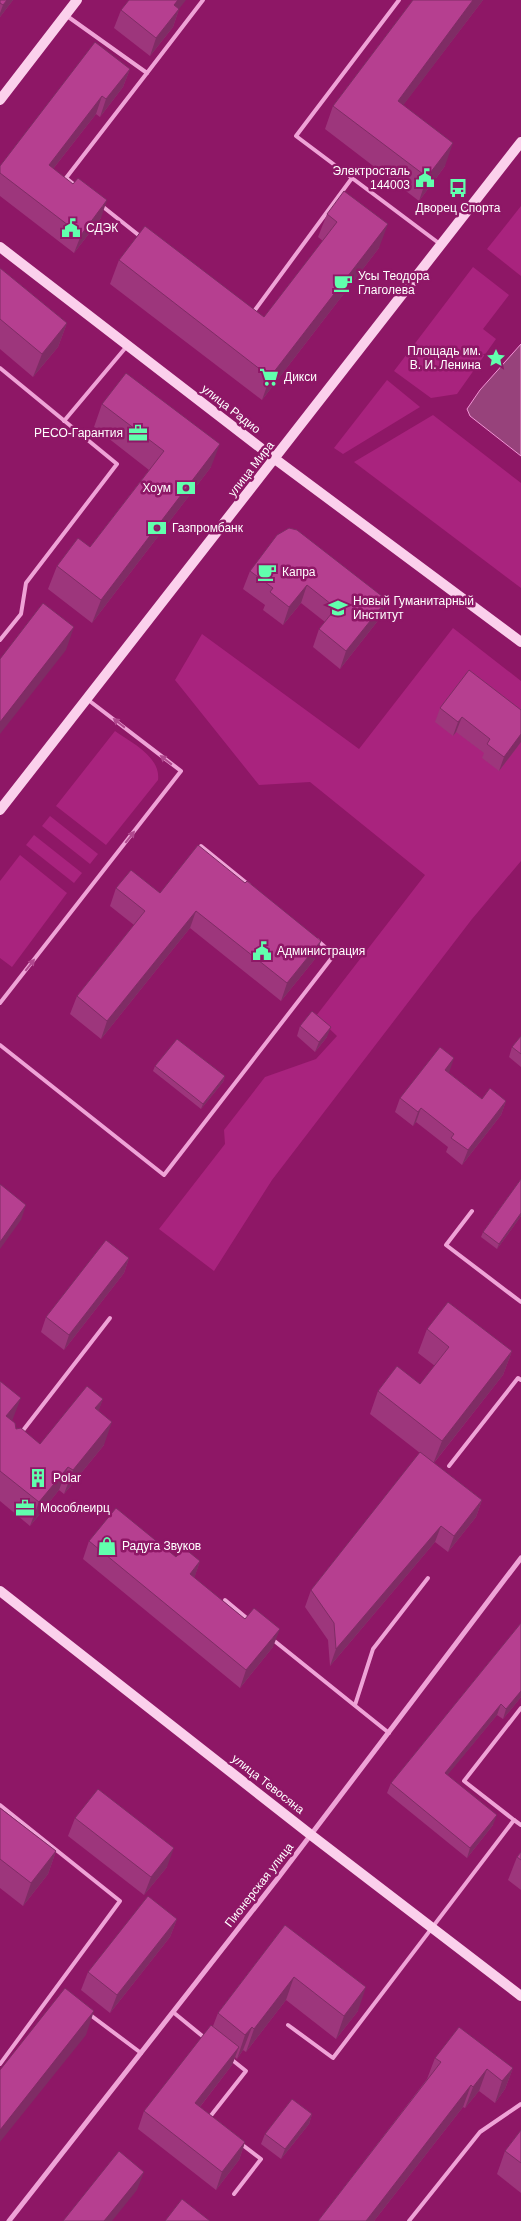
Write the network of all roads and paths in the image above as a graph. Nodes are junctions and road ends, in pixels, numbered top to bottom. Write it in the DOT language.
graph roads {
  1 [pos="77,0"];
  2 [pos="203,0"];
  3 [pos="399,0"];
  4 [pos="65,15"];
  5 [pos="147,73"];
  6 [pos="0,100"];
  7 [pos="521,142"];
  8 [pos="352,178"];
  9 [pos="81,190"];
  10 [pos="96,202"];
  11 [pos="150,243"];
  12 [pos="441,245"];
  13 [pos="0,247"];
  14 [pos="248,320"];
  15 [pos="127,345"];
  16 [pos="0,368"];
  17 [pos="64,421"];
  18 [pos="274,459"];
  19 [pos="0,640"];
  20 [pos="521,642"];
  21 [pos="87,699"];
  22 [pos="0,810"];
  23 [pos="201,846"];
  24 [pos="253,888"];
  25 [pos="312,937"];
  26 [pos="0,1003"];
  27 [pos="0,1045"];
  28 [pos="472,1211"];
  29 [pos="521,1302"];
  30 [pos="110,1318"];
  31 [pos="521,1380"];
  32 [pos="15,1441"];
  33 [pos="449,1466"];
  34 [pos="521,1558"];
  35 [pos="428,1578"];
  36 [pos="0,1591"];
  37 [pos="225,1600"];
  38 [pos="256,1625"];
  39 [pos="271,1638"];
  40 [pos="355,1705"];
  41 [pos="521,1708"];
  42 [pos="389,1733"];
  43 [pos="0,1805"];
  44 [pos="514,1820"];
  45 [pos="521,1825"];
  46 [pos="310,1835"];
  47 [pos="433,1928"];
  48 [pos="56,1988"];
  49 [pos="63,1994"];
  50 [pos="521,1996"];
  51 [pos="86,2012"];
  52 [pos="173,2012"];
  53 [pos="288,2025"];
  54 [pos="213,2044"];
  55 [pos="141,2054"];
  56 [pos="226,2055"];
  57 [pos="0,2064"];
  58 [pos="521,2104"];
  59 [pos="215,2125"];
  60 [pos="238,2142"];
  61 [pos="234,2194"];
  62 [pos="9,2221"];
  63 [pos="410,2221"];
  1 -- 4 [label="main road"];
  2 -- 5 [label="lane"];
  3 -- 8 [label="lane"];
  4 -- 5 [label="lane"];
  4 -- 6 [label="main road"];
  5 -- 9 [label="lane"];
  7 -- 12 [label="main road, улица Мира"];
  8 -- 12 [label="lane"];
  8 -- 14 [label="lane"];
  10 -- 11 [label="lane"];
  12 -- 18 [label="main road, улица Мира"];
  13 -- 15 [label="main road, улица Радио"];
  15 -- 17 [label="lane"];
  15 -- 18 [label="main road, улица Радио"];
  16 -- 17 [label="lane"];
  17 -- 19 [label="lane"];
  18 -- 20 [label="main road, улица Радио"];
  18 -- 21 [label="main road, улица Мира"];
  21 -- 22 [label="main road, улица Мира"];
  26 -- 21 [label="lane, one-way"];
  23 -- 24 [label="lane"];
  25 -- 27 [label="lane"];
  28 -- 29 [label="lane"];
  30 -- 32 [label="lane"];
  31 -- 33 [label="lane"];
  34 -- 42 [label="street, Пионерская улица"];
  35 -- 40 [label="lane"];
  36 -- 46 [label="main road, улица Тевосяна"];
  37 -- 38 [label="lane"];
  39 -- 40 [label="lane"];
  40 -- 42 [label="lane"];
  41 -- 44 [label="lane"];
  42 -- 46 [label="street, Пионерская улица"];
  43 -- 48 [label="lane"];
  44 -- 45 [label="lane"];
  44 -- 47 [label="lane"];
  46 -- 47 [label="main road, улица Тевосяна"];
  46 -- 52 [label="street, Пионерская улица"];
  47 -- 50 [label="main road, улица Тевосяна"];
  47 -- 53 [label="lane"];
  48 -- 49 [label="lane"];
  48 -- 57 [label="lane"];
  51 -- 55 [label="lane"];
  52 -- 54 [label="lane"];
  52 -- 55 [label="street, Пионерская улица"];
  55 -- 62 [label="street, Пионерская улица"];
  56 -- 59 [label="lane"];
  58 -- 63 [label="lane"];
  60 -- 61 [label="lane"];
}
